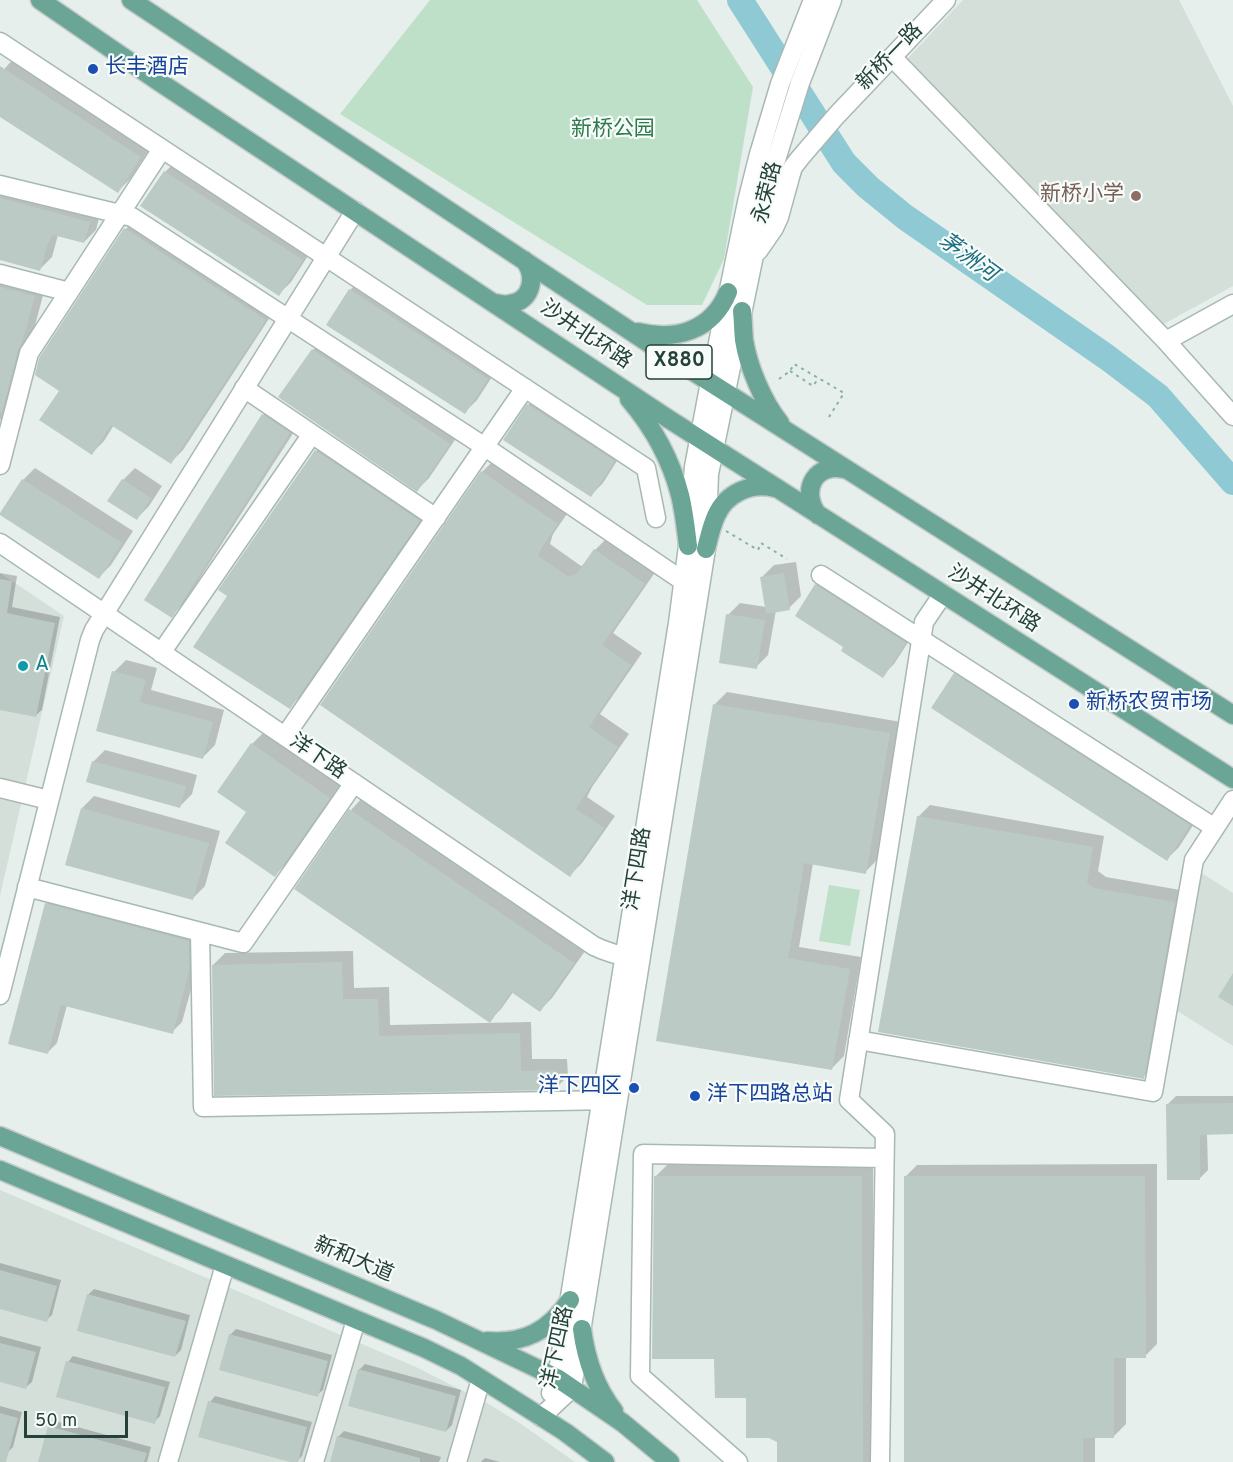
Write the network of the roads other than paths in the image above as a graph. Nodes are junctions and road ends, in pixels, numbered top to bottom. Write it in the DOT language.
graph roads {
  1 [pos="40,0"];
  2 [pos="131,0"];
  3 [pos="813,0"];
  4 [pos="832,0"];
  5 [pos="946,0"];
  6 [pos="0,42"];
  7 [pos="892,57"];
  8 [pos="162,149"];
  9 [pos="768,157"];
  10 [pos="0,185"];
  11 [pos="355,211"];
  12 [pos="120,214"];
  13 [pos="326,257"];
  14 [pos="753,257"];
  15 [pos="523,260"];
  16 [pos="0,274"];
  17 [pos="69,292"];
  18 [pos="728,292"];
  19 [pos="495,303"];
  20 [pos="1233,304"];
  21 [pos="742,311"];
  22 [pos="288,318"];
  23 [pos="624,326"];
  24 [pos="1166,341"];
  25 [pos="613,382"];
  26 [pos="710,382"];
  27 [pos="244,388"];
  28 [pos="525,388"];
  29 [pos="726,392"];
  30 [pos="1233,416"];
  31 [pos="785,429"];
  32 [pos="312,434"];
  33 [pos="707,444"];
  34 [pos="485,447"];
  35 [pos="0,465"];
  36 [pos="849,470"];
  37 [pos="777,489"];
  38 [pos="818,515"];
  39 [pos="436,518"];
  40 [pos="656,518"];
  41 [pos="0,543"];
  42 [pos="688,546"];
  43 [pos="706,549"];
  44 [pos="821,575"];
  45 [pos="683,581"];
  46 [pos="943,594"];
  47 [pos="105,614"];
  48 [pos="922,639"];
  49 [pos="162,652"];
  50 [pos="1233,715"];
  51 [pos="285,736"];
  52 [pos="1233,779"];
  53 [pos="354,783"];
  54 [pos="0,788"];
  55 [pos="49,801"];
  56 [pos="1233,801"];
  57 [pos="1215,828"];
  58 [pos="27,887"];
  59 [pos="200,932"];
  60 [pos="633,958"];
  61 [pos="0,995"];
  62 [pos="858,1040"];
  63 [pos="610,1100"];
  64 [pos="0,1136"];
  65 [pos="884,1158"];
  66 [pos="0,1170"];
  67 [pos="225,1265"];
  68 [pos="570,1300"];
  69 [pos="356,1320"];
  70 [pos="582,1329"];
  71 [pos="475,1338"];
  72 [pos="481,1379"];
  73 [pos="565,1383"];
  74 [pos="542,1417"];
  75 [pos="632,1430"];
  76 [pos="168,1462"];
  77 [pos="314,1462"];
  78 [pos="457,1462"];
  79 [pos="604,1462"];
  80 [pos="670,1462"];
  81 [pos="738,1462"];
  82 [pos="880,1462"];
  1 -- 11 [label="main road, 沙井北环路 / X880"];
  2 -- 15 [label="main road, 沙井北环路 / X880"];
  3 -- 9 [label="street, 永荣路"];
  4 -- 9 [label="street, 永荣路"];
  5 -- 7 [label="street, 新桥一路"];
  6 -- 8 [label="street"];
  7 -- 14 [label="street, 新桥一路"];
  7 -- 24 [label="street"];
  8 -- 12 [label="street"];
  8 -- 13 [label="street"];
  9 -- 14 [label="street, 永荣路"];
  9 -- 18 [label="street, 永荣路"];
  10 -- 12 [label="street"];
  11 -- 13 [label="street"];
  11 -- 19 [label="main road, 沙井北环路 / X880"];
  12 -- 17 [label="street"];
  12 -- 22 [label="street"];
  13 -- 22 [label="street"];
  13 -- 28 [label="street"];
  14 -- 21 [label="street, 永荣路"];
  15 -- 19 [label="main road"];
  15 -- 23 [label="main road, 沙井北环路 / X880"];
  16 -- 17 [label="street"];
  17 -- 35 [label="street"];
  18 -- 23 [label="main road"];
  18 -- 26 [label="street, 永荣路"];
  19 -- 25 [label="main road, 沙井北环路 / X880"];
  20 -- 24 [label="street"];
  21 -- 29 [label="street, 永荣路"];
  21 -- 31 [label="main road"];
  22 -- 27 [label="street"];
  22 -- 34 [label="street"];
  23 -- 26 [label="main road, 沙井北环路 / X880"];
  24 -- 30 [label="street"];
  25 -- 33 [label="main road, 沙井北环路 / X880"];
  25 -- 42 [label="main road"];
  26 -- 29 [label="main road, 沙井北环路 / X880"];
  26 -- 33 [label="street, 洋下四路"];
  27 -- 32 [label="street"];
  27 -- 47 [label="street"];
  28 -- 34 [label="street"];
  28 -- 40 [label="street"];
  29 -- 31 [label="main road, 沙井北环路 / X880"];
  29 -- 33 [label="street, 洋下四路"];
  31 -- 36 [label="main road, 沙井北环路 / X880"];
  32 -- 39 [label="street"];
  32 -- 49 [label="street"];
  33 -- 37 [label="main road, 沙井北环路 / X880"];
  33 -- 42 [label="street, 洋下四路"];
  33 -- 43 [label="street, 洋下四路"];
  34 -- 39 [label="street"];
  34 -- 45 [label="street"];
  36 -- 38 [label="main road"];
  36 -- 50 [label="main road, 沙井北环路 / X880"];
  37 -- 38 [label="main road, 沙井北环路 / X880"];
  37 -- 43 [label="main road"];
  38 -- 46 [label="main road, 沙井北环路 / X880"];
  39 -- 51 [label="street"];
  41 -- 47 [label="street, 洋下路"];
  42 -- 45 [label="street, 洋下四路"];
  43 -- 60 [label="street, 洋下四路"];
  44 -- 48 [label="street"];
  45 -- 60 [label="street, 洋下四路"];
  46 -- 48 [label="street"];
  46 -- 52 [label="main road, 沙井北环路 / X880"];
  47 -- 49 [label="street, 洋下路"];
  47 -- 55 [label="street"];
  48 -- 57 [label="street"];
  48 -- 62 [label="street"];
  49 -- 51 [label="street, 洋下路"];
  51 -- 53 [label="street, 洋下路"];
  53 -- 59 [label="street"];
  53 -- 60 [label="street, 洋下路"];
  54 -- 55 [label="street"];
  55 -- 58 [label="street"];
  56 -- 57 [label="street"];
  57 -- 62 [label="street"];
  58 -- 59 [label="street"];
  58 -- 61 [label="street"];
  59 -- 63 [label="street"];
  60 -- 63 [label="street, 洋下四路"];
  62 -- 65 [label="street"];
  63 -- 68 [label="street, 洋下四路"];
  63 -- 70 [label="street, 洋下四路"];
  64 -- 71 [label="main road, 新和大道"];
  65 -- 81 [label="street"];
  65 -- 82 [label="street"];
  66 -- 67 [label="main road"];
  67 -- 69 [label="main road"];
  67 -- 76 [label="street"];
  68 -- 71 [label="main road"];
  68 -- 73 [label="street, 洋下四路"];
  69 -- 72 [label="main road"];
  69 -- 77 [label="street"];
  70 -- 73 [label="street, 洋下四路"];
  70 -- 75 [label="main road"];
  71 -- 73 [label="main road, 新和大道"];
  72 -- 74 [label="main road"];
  72 -- 78 [label="street"];
  73 -- 74 [label="street, 洋下四路"];
  73 -- 75 [label="main road, 新和大道"];
  74 -- 79 [label="main road"];
  75 -- 80 [label="main road, 新和大道"];
}
